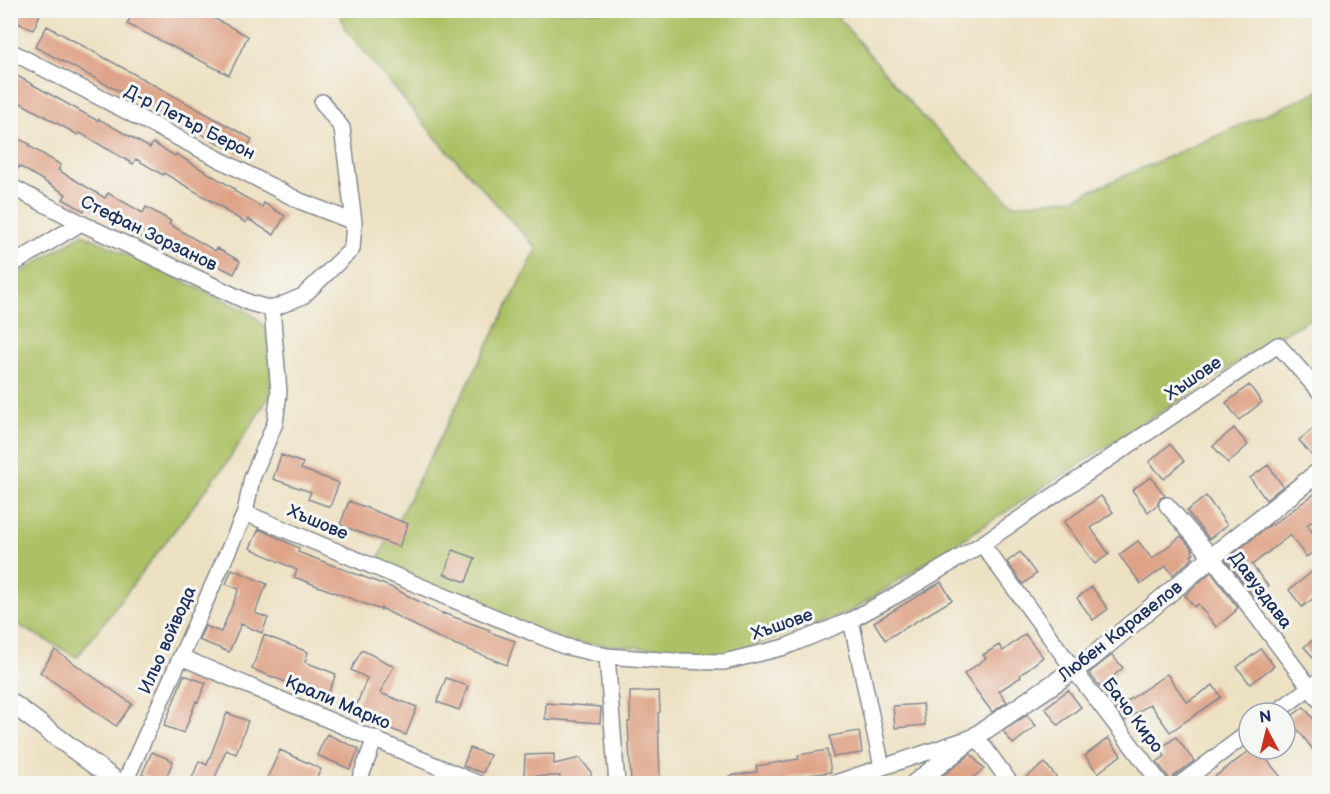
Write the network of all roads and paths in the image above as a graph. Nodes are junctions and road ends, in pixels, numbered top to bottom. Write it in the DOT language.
graph roads {
  1 [pos="10,51"];
  2 [pos="322,102"];
  3 [pos="10,186"];
  4 [pos="354,222"];
  5 [pos="81,223"];
  6 [pos="10,266"];
  7 [pos="272,309"];
  8 [pos="1320,392"];
  9 [pos="1320,471"];
  10 [pos="1167,505"];
  11 [pos="245,513"];
  12 [pos="982,544"];
  13 [pos="1212,557"];
  14 [pos="852,620"];
  15 [pos="607,656"];
  16 [pos="182,657"];
  17 [pos="1074,670"];
  18 [pos="1314,684"];
  19 [pos="1291,701"];
  20 [pos="1320,701"];
  21 [pos="10,702"];
  22 [pos="976,736"];
  23 [pos="375,738"];
  24 [pos="1237,741"];
  25 [pos="882,767"];
  26 [pos="122,783"];
  27 [pos="358,783"];
  28 [pos="479,783"];
  29 [pos="617,783"];
  30 [pos="832,783"];
  31 [pos="914,783"];
  32 [pos="1011,783"];
  33 [pos="1161,783"];
  34 [pos="1180,783"];
  1 -- 4 [label="street, Д-р Петър Берон"];
  2 -- 4 [label="street"];
  3 -- 5 [label="street, Стефан Зорзанов"];
  4 -- 7 [label="street"];
  5 -- 6 [label="street"];
  5 -- 7 [label="street, Стефан Зорзанов"];
  7 -- 11 [label="street, Ильо войвода"];
  8 -- 12 [label="street, Хъшове"];
  9 -- 13 [label="street, Любен Каравелов"];
  10 -- 13 [label="street, Давуздава"];
  11 -- 15 [label="street, Хъшове"];
  11 -- 16 [label="street, Ильо войвода"];
  12 -- 14 [label="street, Хъшове"];
  12 -- 17 [label="street, Бачо Киро"];
  13 -- 17 [label="street, Любен Каравелов"];
  13 -- 18 [label="street, Давуздава"];
  14 -- 15 [label="street, Хъшове"];
  14 -- 25 [label="street"];
  15 -- 29 [label="street"];
  16 -- 23 [label="street, Крали Марко"];
  16 -- 26 [label="street, Ильо войвода"];
  17 -- 22 [label="street, Любен Каравелов"];
  17 -- 33 [label="street, Бачо Киро"];
  18 -- 19 [label="street"];
  18 -- 20 [label="street, Давуздава"];
  21 -- 26 [label="street"];
  22 -- 25 [label="street"];
  22 -- 31 [label="street, Любен Каравелов"];
  22 -- 32 [label="street"];
  23 -- 27 [label="street"];
  23 -- 28 [label="street, Крали Марко"];
  24 -- 34 [label="street"];
  25 -- 30 [label="street"];
}
